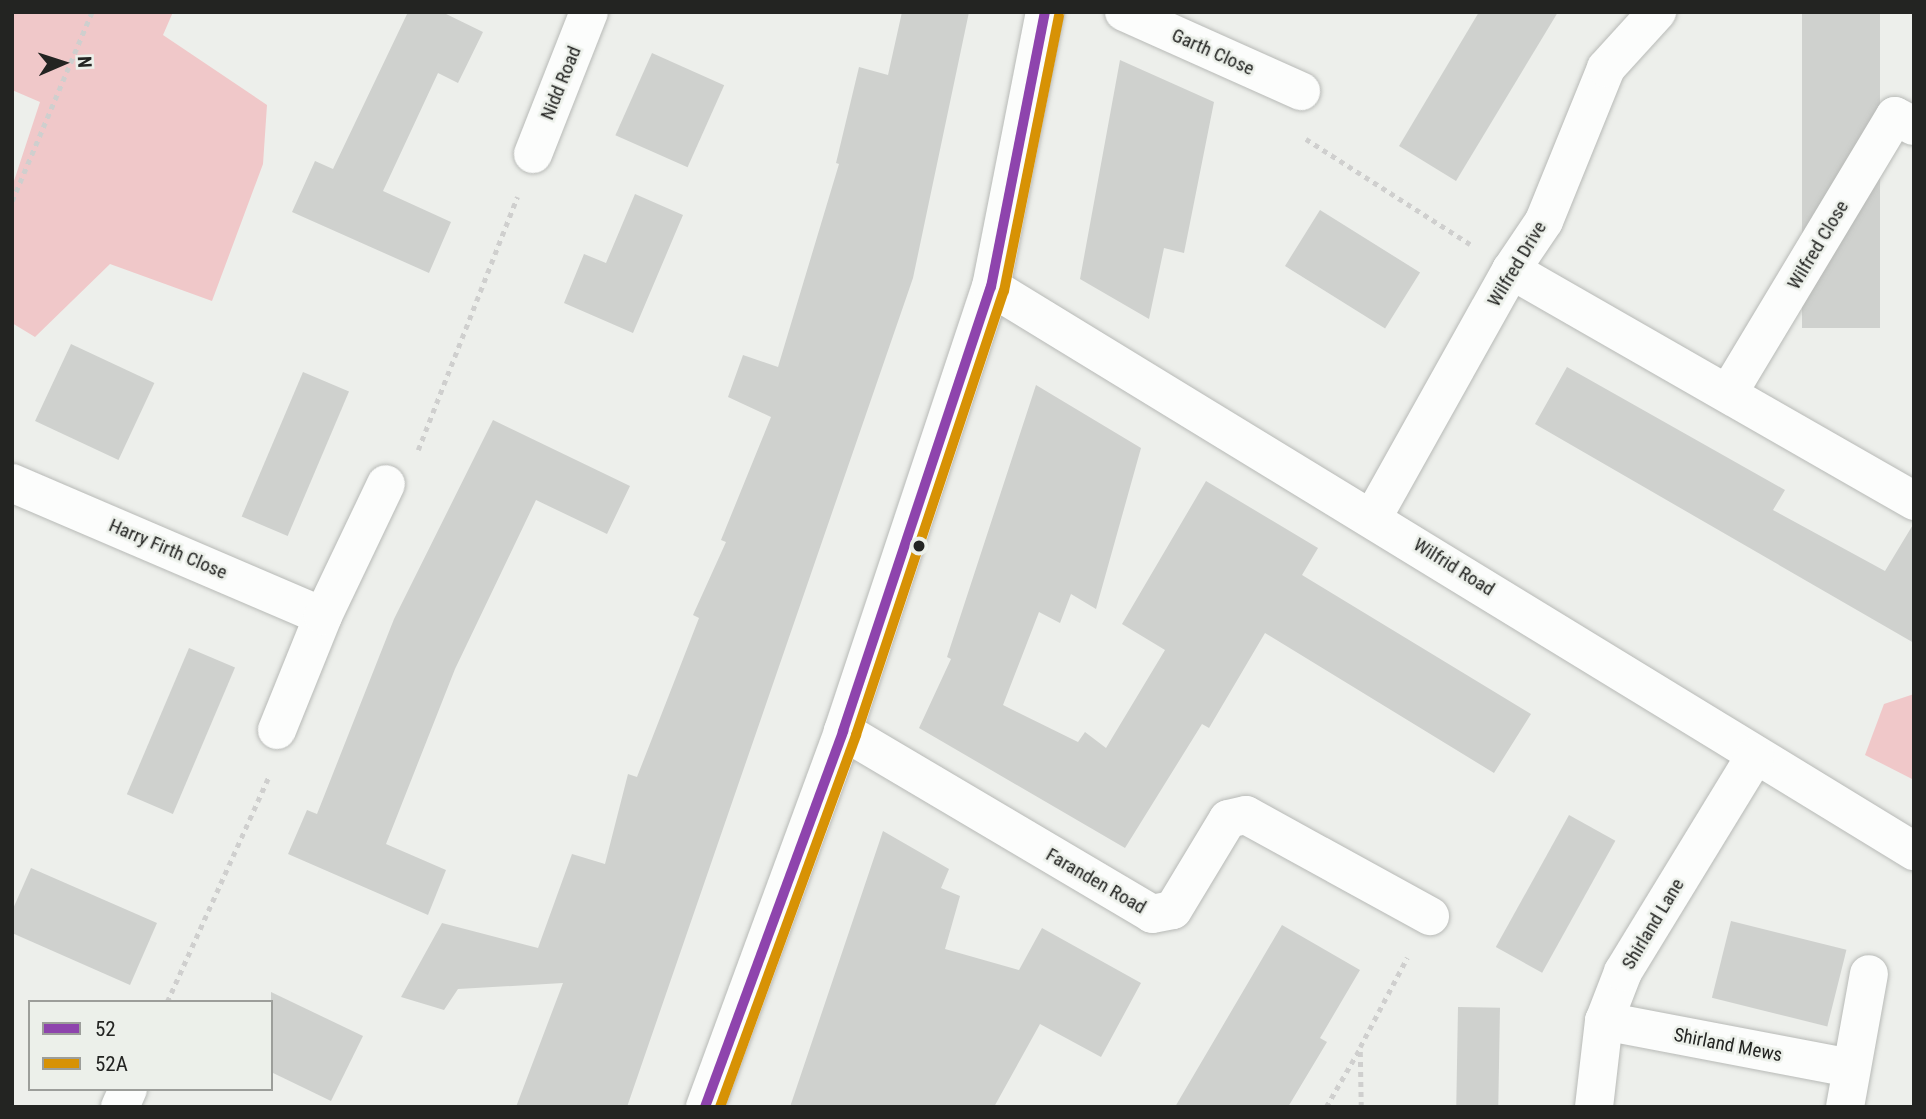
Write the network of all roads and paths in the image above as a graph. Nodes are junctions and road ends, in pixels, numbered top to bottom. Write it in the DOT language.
graph roads {
  1 [pos="92,12"];
  2 [pos="589,12"];
  3 [pos="1045,12"];
  4 [pos="1124,12"];
  5 [pos="1657,12"];
  6 [pos="1301,91"];
  7 [pos="1914,126"];
  8 [pos="533,154"];
  9 [pos="12,201"];
  10 [pos="1511,270"];
  11 [pos="991,287"];
  12 [pos="1730,392"];
  13 [pos="12,483"];
  14 [pos="386,484"];
  15 [pos="1914,501"];
  16 [pos="1373,517"];
  17 [pos="323,615"];
  18 [pos="277,730"];
  19 [pos="843,731"];
  20 [pos="1755,756"];
  21 [pos="1914,851"];
  22 [pos="1430,916"];
  23 [pos="1869,974"];
  24 [pos="168,1000"];
  25 [pos="1604,1021"];
  26 [pos="1360,1047"];
  27 [pos="1851,1068"];
  28 [pos="127,1091"];
  29 [pos="120,1107"];
  30 [pos="705,1107"];
  31 [pos="1326,1107"];
  32 [pos="1361,1107"];
  33 [pos="1594,1107"];
  34 [pos="1845,1107"];
  1 -- 9 [label="path"];
  2 -- 8 [label="street, Nidd Road"];
  3 -- 11 [label="street"];
  4 -- 6 [label="street, Garth Close"];
  5 -- 10 [label="street, Wilfred Drive"];
  6 -- 10 [label="path"];
  7 -- 12 [label="street, Wilfred Close"];
  8 -- 14 [label="path"];
  10 -- 12 [label="street"];
  10 -- 16 [label="street, Wilfred Drive"];
  11 -- 16 [label="street, Wilfrid Road"];
  11 -- 19 [label="street"];
  12 -- 15 [label="street"];
  13 -- 17 [label="street, Harry Firth Close"];
  14 -- 17 [label="street"];
  16 -- 20 [label="street, Wilfrid Road"];
  17 -- 18 [label="street"];
  18 -- 24 [label="path"];
  19 -- 22 [label="street, Faranden Road"];
  19 -- 30 [label="street"];
  20 -- 21 [label="street, Wilfrid Road"];
  20 -- 25 [label="street, Shirland Lane"];
  22 -- 26 [label="path"];
  23 -- 27 [label="street"];
  25 -- 27 [label="street, Shirland Mews"];
  25 -- 33 [label="street, Shirland Lane"];
  26 -- 31 [label="path"];
  26 -- 32 [label="path"];
  27 -- 34 [label="street"];
  28 -- 29 [label="street"];
}
